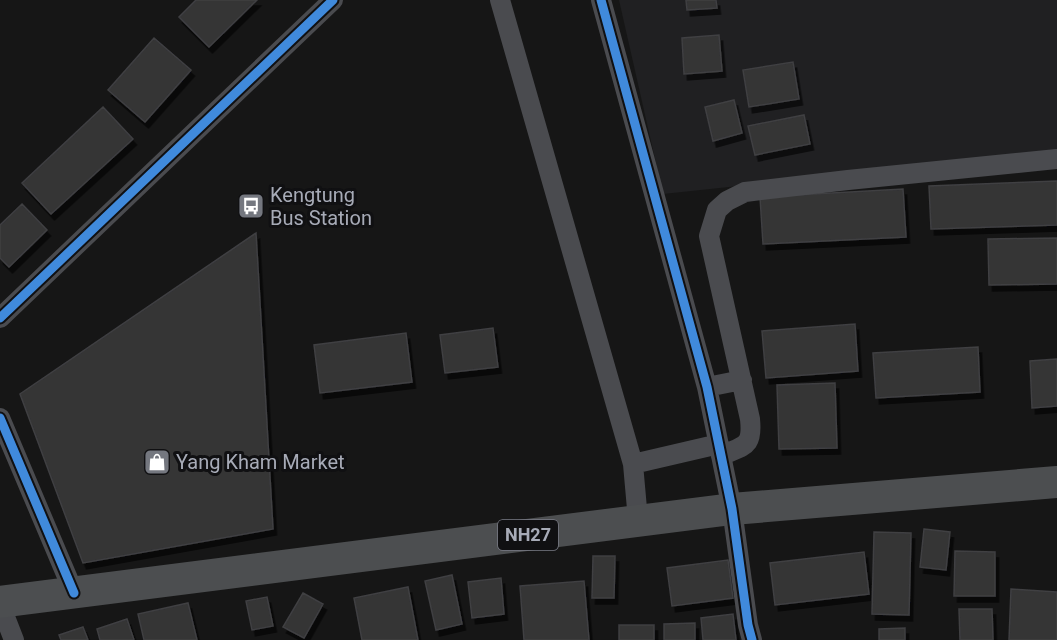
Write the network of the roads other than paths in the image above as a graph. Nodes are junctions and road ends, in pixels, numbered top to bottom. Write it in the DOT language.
graph roads {
  1 [pos="333,0"];
  2 [pos="500,0"];
  3 [pos="601,0"];
  4 [pos="1057,159"];
  5 [pos="0,318"];
  6 [pos="742,380"];
  7 [pos="707,387"];
  8 [pos="0,418"];
  9 [pos="720,450"];
  10 [pos="633,464"];
  11 [pos="1057,482"];
  12 [pos="732,508"];
  13 [pos="638,520"];
  14 [pos="75,594"];
  15 [pos="0,603"];
  16 [pos="14,640"];
  17 [pos="752,640"];
  1 -- 5 [label="street"];
  2 -- 10 [label="street"];
  3 -- 7 [label="street"];
  4 -- 6 [label="street"];
  6 -- 7 [label="street"];
  6 -- 9 [label="street"];
  7 -- 9 [label="street"];
  8 -- 14 [label="street"];
  9 -- 10 [label="street"];
  9 -- 12 [label="street"];
  10 -- 13 [label="street"];
  11 -- 12 [label="highway, NH27"];
  12 -- 13 [label="highway, NH27"];
  12 -- 17 [label="street"];
  13 -- 14 [label="highway, NH27"];
  14 -- 15 [label="highway, NH27"];
  15 -- 16 [label="street"];
}
